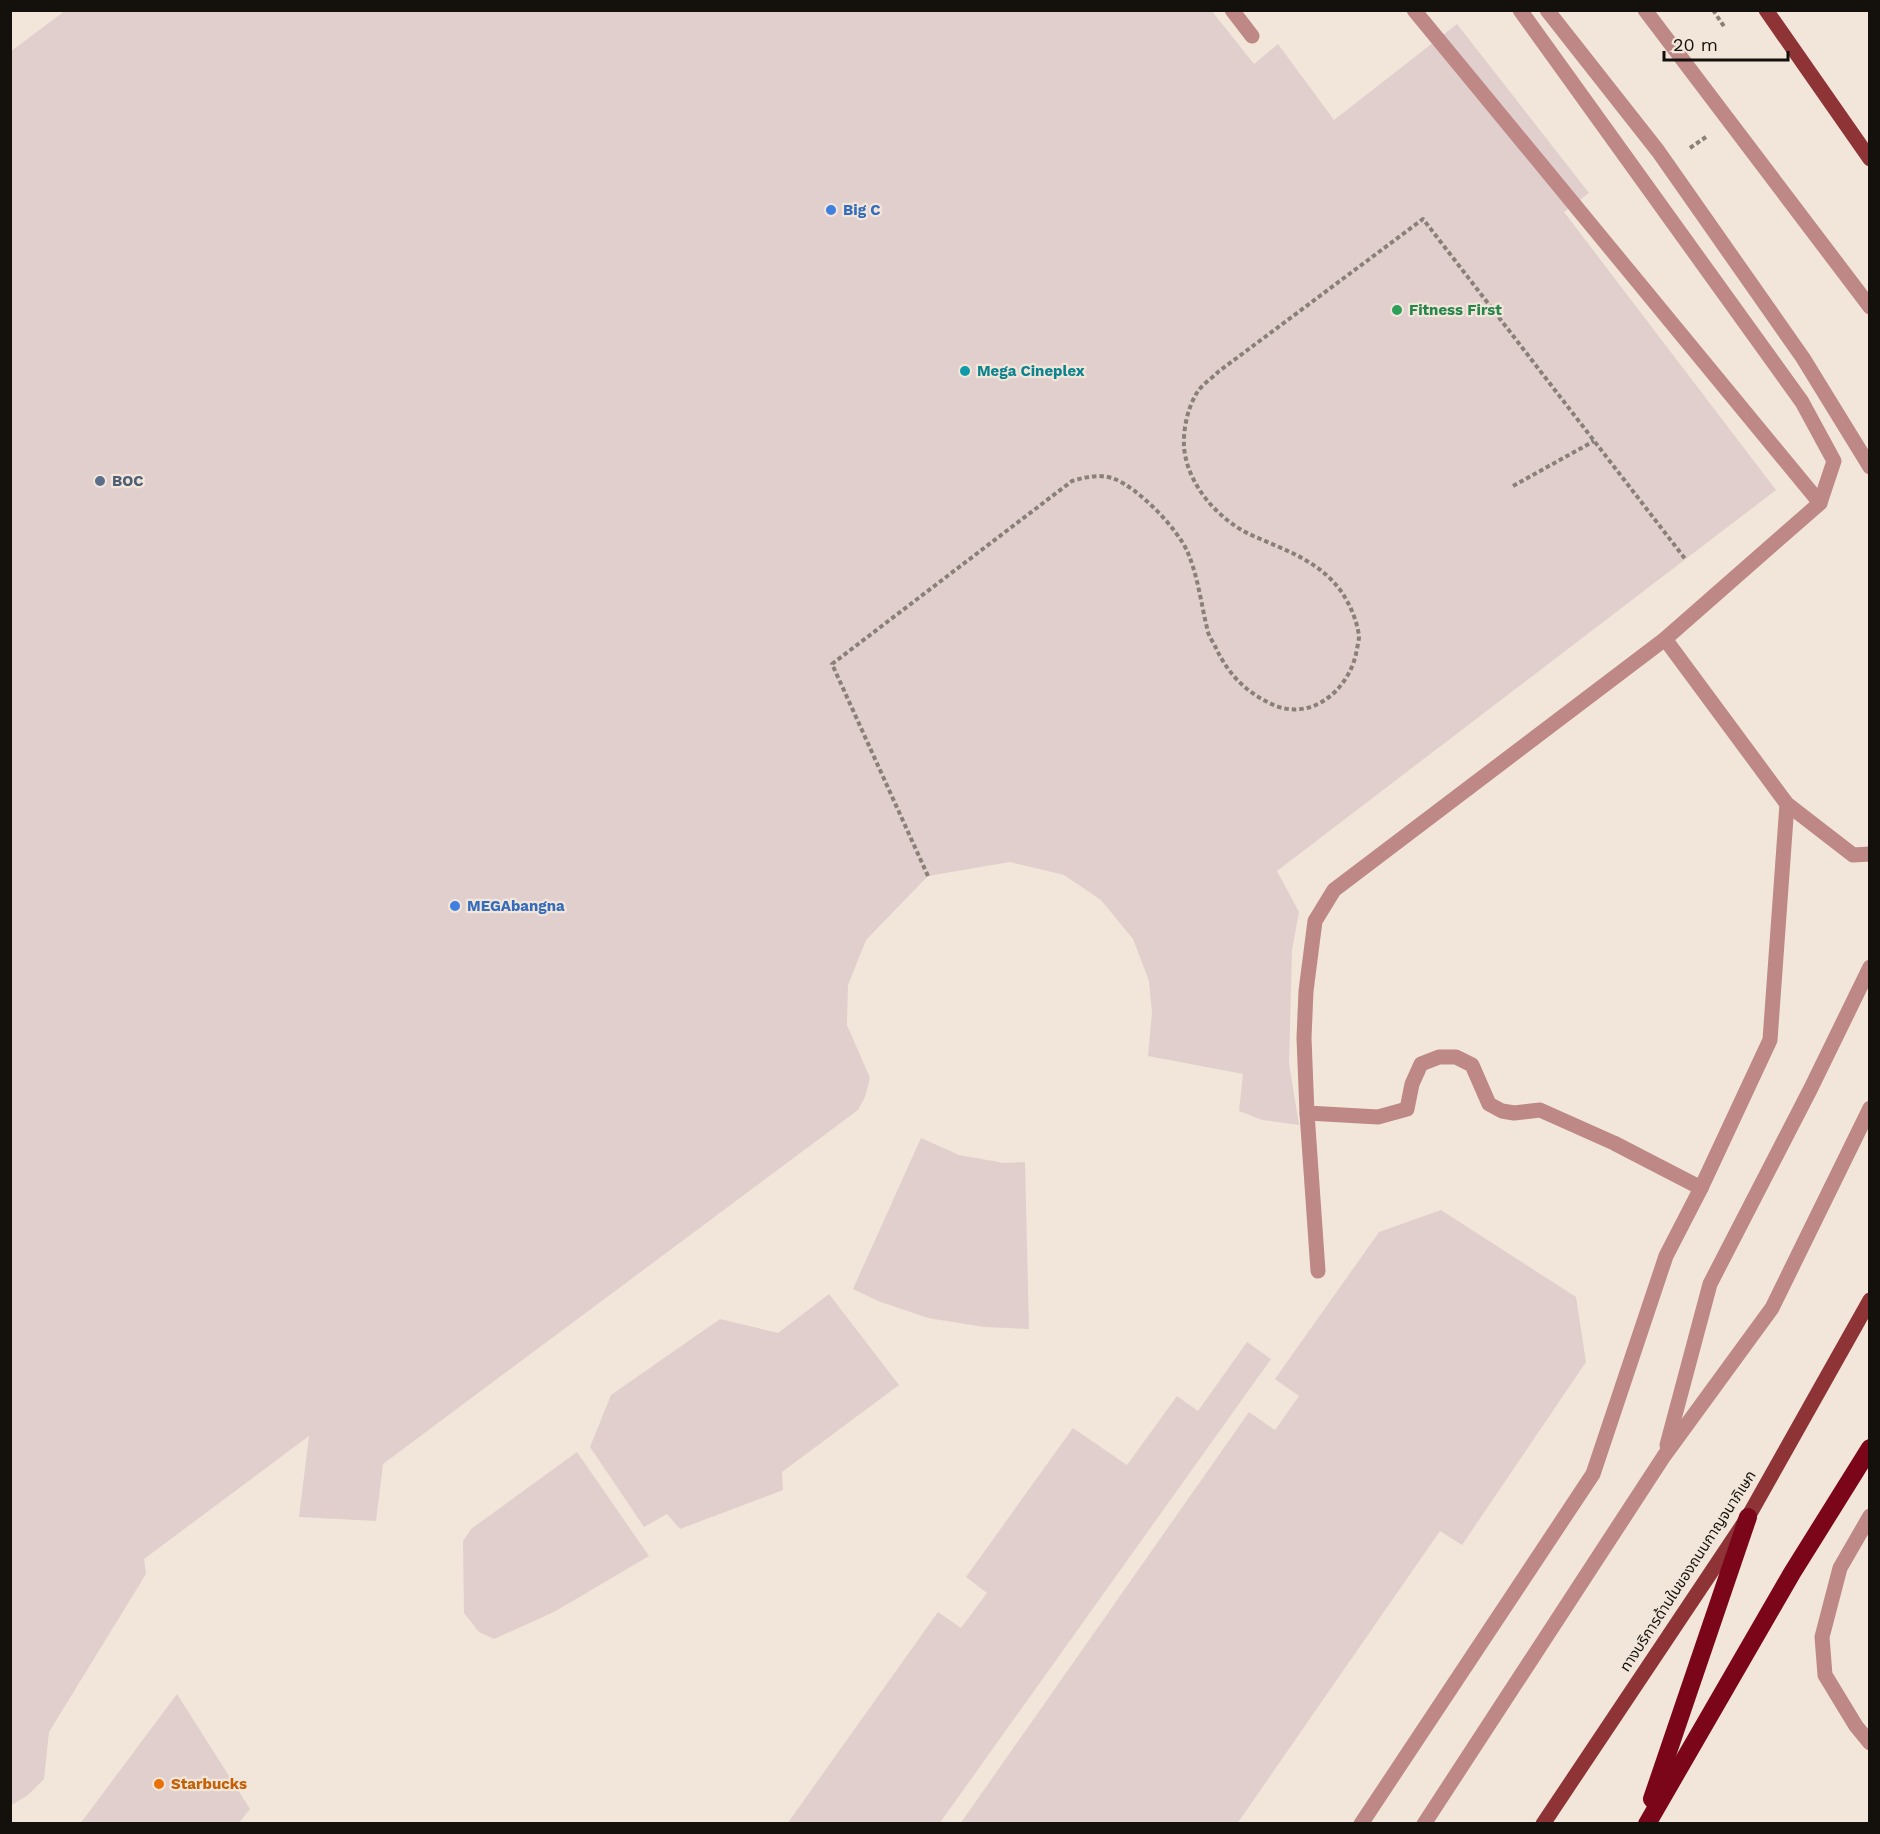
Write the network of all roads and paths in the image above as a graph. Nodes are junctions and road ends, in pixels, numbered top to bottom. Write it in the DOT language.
graph roads {
  1 [pos="1232,10"];
  2 [pos="1414,10"];
  3 [pos="1520,10"];
  4 [pos="1547,10"];
  5 [pos="1645,10"];
  6 [pos="1713,10"];
  7 [pos="1759,10"];
  8 [pos="1766,10"];
  9 [pos="1725,28"];
  10 [pos="1781,33"];
  11 [pos="1252,36"];
  12 [pos="1869,159"];
  13 [pos="1869,307"];
  14 [pos="1594,441"];
  15 [pos="1869,467"];
  16 [pos="1513,486"];
  17 [pos="1820,503"];
  18 [pos="1686,560"];
  19 [pos="1665,639"];
  20 [pos="1787,804"];
  21 [pos="1869,854"];
  22 [pos="928,876"];
  23 [pos="1869,967"];
  24 [pos="1869,1108"];
  25 [pos="1307,1113"];
  26 [pos="1701,1188"];
  27 [pos="1318,1271"];
  28 [pos="1869,1300"];
  29 [pos="1869,1448"];
  30 [pos="1664,1456"];
  31 [pos="1869,1516"];
  32 [pos="1748,1517"];
  33 [pos="1869,1743"];
  34 [pos="1361,1824"];
  35 [pos="1424,1824"];
  36 [pos="1543,1824"];
  37 [pos="1645,1824"];
  1 -- 11 [label="street"];
  2 -- 17 [label="street"];
  3 -- 17 [label="street"];
  4 -- 15 [label="street"];
  5 -- 13 [label="street"];
  6 -- 9 [label="path"];
  7 -- 10 [label="street"];
  8 -- 10 [label="main road"];
  10 -- 12 [label="main road"];
  14 -- 16 [label="path"];
  14 -- 18 [label="path"];
  14 -- 22 [label="path"];
  17 -- 19 [label="street"];
  19 -- 20 [label="street"];
  19 -- 25 [label="street"];
  20 -- 21 [label="street"];
  20 -- 26 [label="street"];
  23 -- 30 [label="street"];
  24 -- 30 [label="street"];
  25 -- 26 [label="street"];
  25 -- 27 [label="street"];
  26 -- 34 [label="street"];
  28 -- 32 [label="main road, ทางบริการด้านในของถนนกาญจนาภิเษก"];
  29 -- 37 [label="highway"];
  30 -- 35 [label="street"];
  31 -- 33 [label="street"];
  32 -- 36 [label="main road, ทางบริการด้านในของถนนกาญจนาภิเษก"];
  32 -- 37 [label="highway"];
}
